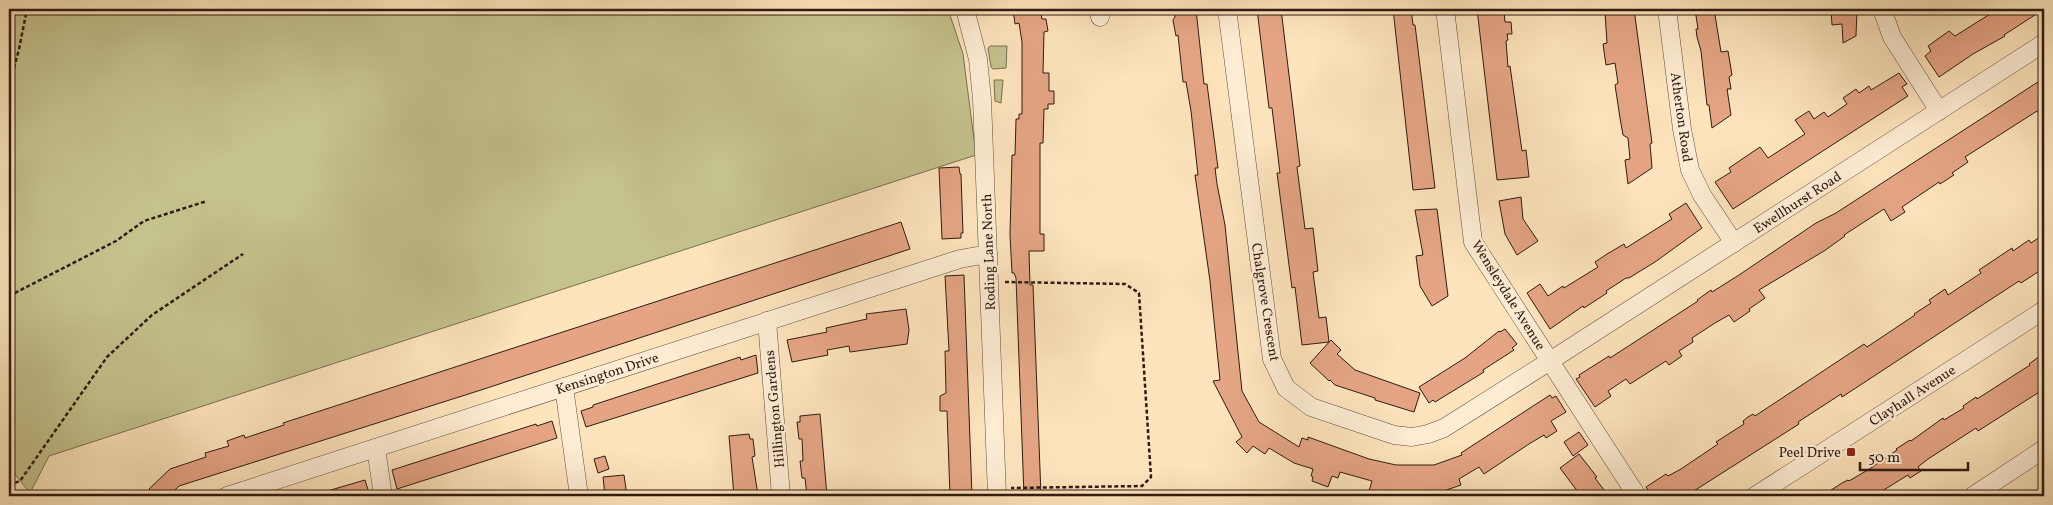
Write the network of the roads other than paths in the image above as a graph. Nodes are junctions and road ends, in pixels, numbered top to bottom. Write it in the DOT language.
graph roads {
  1 [pos="965,9"];
  2 [pos="1227,9"];
  3 [pos="1445,9"];
  4 [pos="1667,9"];
  5 [pos="1882,9"];
  6 [pos="2044,43"];
  7 [pos="1939,111"];
  8 [pos="1734,243"];
  9 [pos="988,254"];
  10 [pos="2044,310"];
  11 [pos="767,321"];
  12 [pos="1550,361"];
  13 [pos="564,387"];
  14 [pos="376,448"];
  15 [pos="2044,449"];
  16 [pos="997,492"];
  17 [pos="227,496"];
  18 [pos="383,496"];
  19 [pos="579,496"];
  20 [pos="781,496"];
  21 [pos="1637,496"];
  22 [pos="1755,496"];
  23 [pos="1973,496"];
  1 -- 9 [label="street, Roding Lane North"];
  2 -- 12 [label="street, Chalgrove Crescent"];
  3 -- 12 [label="street, Wensleydale Avenue"];
  4 -- 8 [label="street, Atherton Road"];
  5 -- 7 [label="street"];
  6 -- 7 [label="street, Ewellhurst Road"];
  7 -- 8 [label="street, Ewellhurst Road"];
  8 -- 12 [label="street, Ewellhurst Road"];
  9 -- 11 [label="street, Kensington Drive"];
  9 -- 16 [label="street, Roding Lane North"];
  10 -- 22 [label="street, Clayhall Avenue"];
  11 -- 13 [label="street, Kensington Drive"];
  11 -- 20 [label="street, Hillington Gardens"];
  12 -- 21 [label="street, Wensleydale Avenue"];
  13 -- 14 [label="street, Kensington Drive"];
  13 -- 19 [label="street"];
  14 -- 17 [label="street, Kensington Drive"];
  14 -- 18 [label="street"];
  15 -- 23 [label="street"];
}
